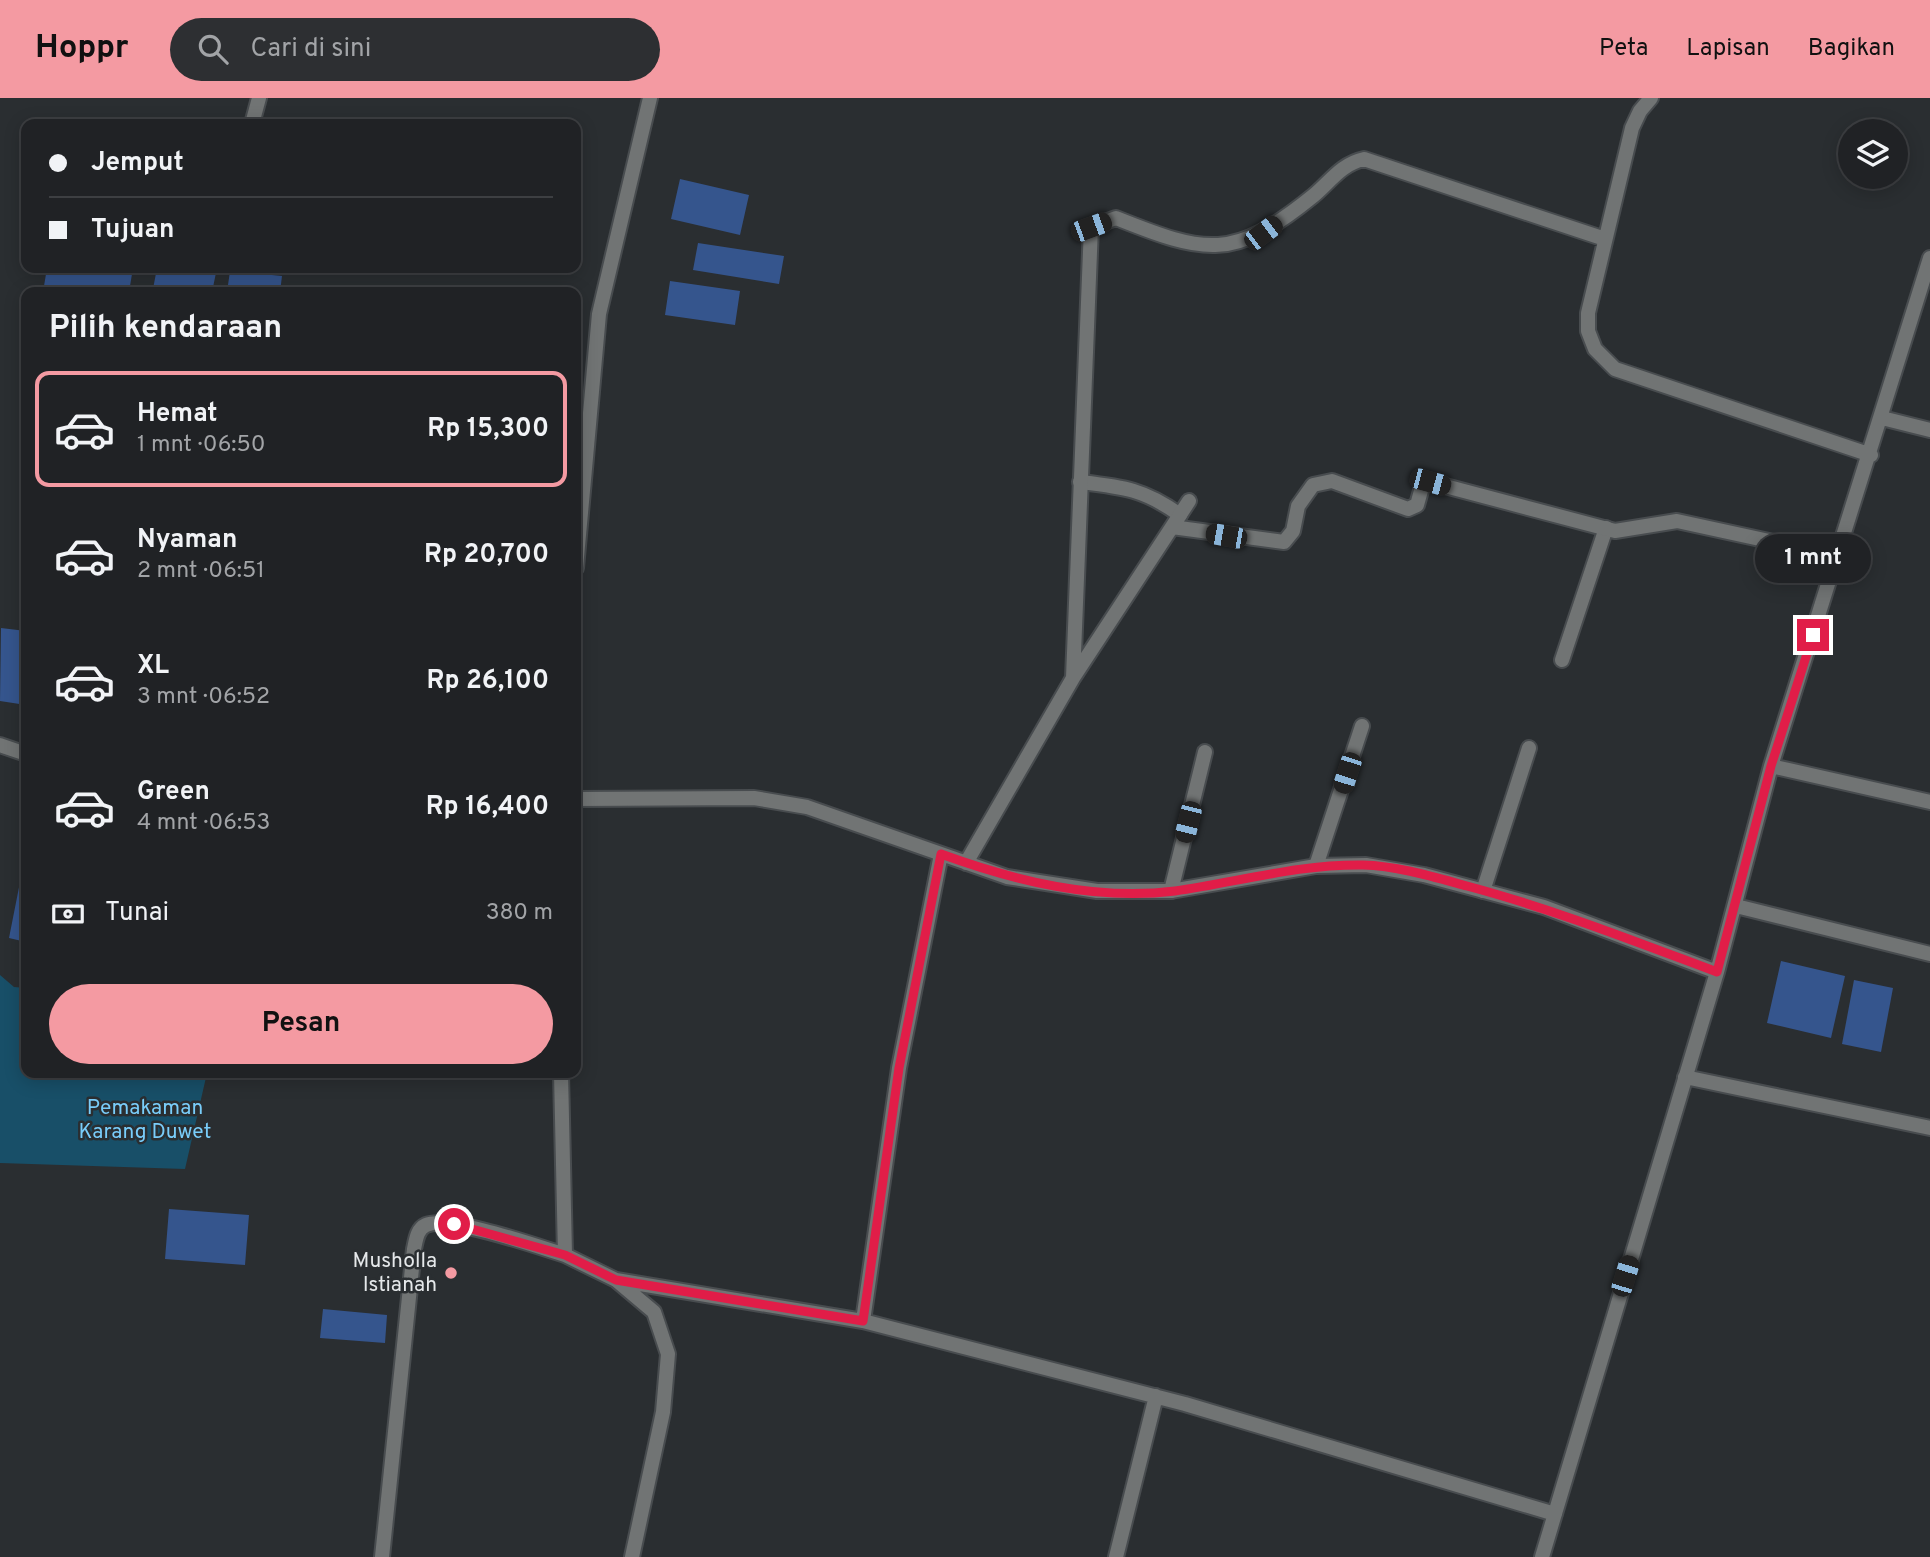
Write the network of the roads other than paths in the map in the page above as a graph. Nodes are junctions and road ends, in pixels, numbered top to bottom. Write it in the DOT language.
graph roads {
  1 [pos="258,98"];
  2 [pos="650,98"];
  3 [pos="1651,98"];
  4 [pos="253,119"];
  5 [pos="1605,239"];
  6 [pos="1930,258"];
  7 [pos="1882,418"];
  8 [pos="1930,430"];
  9 [pos="1871,455"];
  10 [pos="1080,482"];
  11 [pos="1189,501"];
  12 [pos="581,513"];
  13 [pos="1176,521"];
  14 [pos="1606,528"];
  15 [pos="1838,556"];
  16 [pos="1562,660"];
  17 [pos="1073,678"];
  18 [pos="1362,726"];
  19 [pos="0,745"];
  20 [pos="1529,748"];
  21 [pos="21,752"];
  22 [pos="1205,752"];
  23 [pos="1771,766"];
  24 [pos="581,799"];
  25 [pos="1930,802"];
  26 [pos="941,854"];
  27 [pos="966,863"];
  28 [pos="1316,866"];
  29 [pos="1171,891"];
  30 [pos="1483,891"];
  31 [pos="1736,906"];
  32 [pos="1930,954"];
  33 [pos="1717,972"];
  34 [pos="1685,1077"];
  35 [pos="561,1078"];
  36 [pos="1930,1128"];
  37 [pos="565,1255"];
  38 [pos="616,1280"];
  39 [pos="863,1321"];
  40 [pos="1156,1396"];
  41 [pos="1555,1514"];
  42 [pos="382,1557"];
  43 [pos="632,1557"];
  44 [pos="1116,1557"];
  45 [pos="1542,1557"];
  1 -- 4 [label="street"];
  2 -- 12 [label="street"];
  3 -- 5 [label="street"];
  5 -- 9 [label="street"];
  5 -- 10 [label="street"];
  6 -- 7 [label="street"];
  7 -- 8 [label="street"];
  7 -- 9 [label="street"];
  9 -- 15 [label="street"];
  10 -- 13 [label="street"];
  10 -- 17 [label="street"];
  11 -- 13 [label="street"];
  13 -- 14 [label="street"];
  13 -- 17 [label="street"];
  14 -- 15 [label="street"];
  14 -- 16 [label="street"];
  15 -- 23 [label="street"];
  17 -- 27 [label="street"];
  18 -- 28 [label="street"];
  19 -- 21 [label="street"];
  20 -- 30 [label="street"];
  22 -- 29 [label="street"];
  23 -- 25 [label="street"];
  23 -- 31 [label="street"];
  24 -- 26 [label="street"];
  26 -- 27 [label="street"];
  26 -- 39 [label="street"];
  27 -- 29 [label="street"];
  28 -- 29 [label="street"];
  28 -- 30 [label="street"];
  30 -- 33 [label="street"];
  31 -- 32 [label="street"];
  31 -- 33 [label="street"];
  33 -- 34 [label="street"];
  34 -- 36 [label="street"];
  34 -- 41 [label="street"];
  35 -- 37 [label="street"];
  37 -- 38 [label="street"];
  37 -- 42 [label="street"];
  38 -- 39 [label="street"];
  38 -- 43 [label="street"];
  39 -- 40 [label="street"];
  40 -- 41 [label="street"];
  40 -- 44 [label="street"];
  41 -- 45 [label="street"];
}
